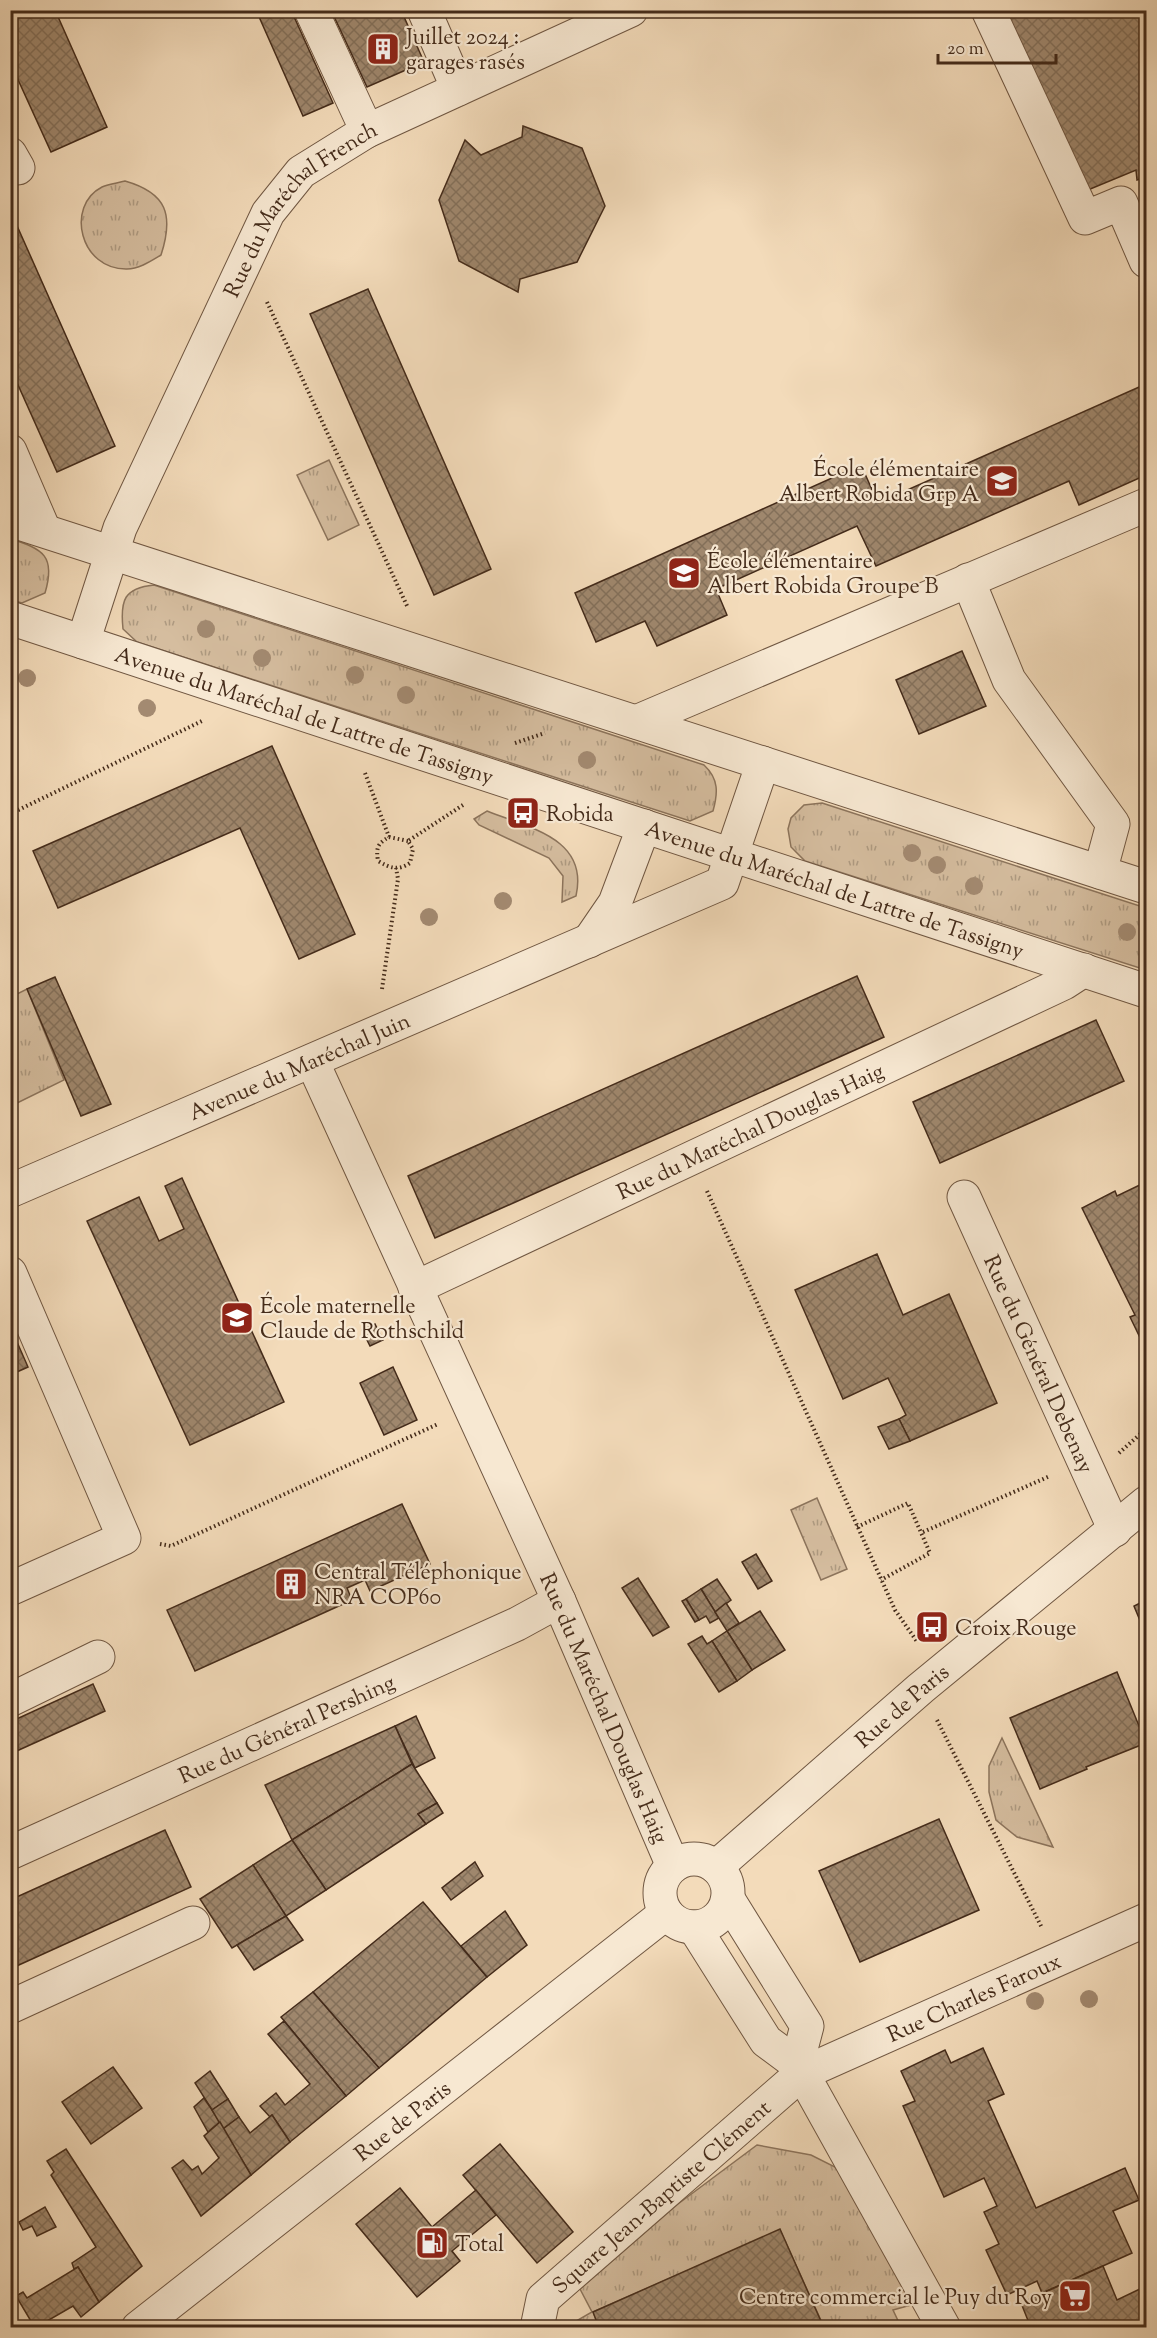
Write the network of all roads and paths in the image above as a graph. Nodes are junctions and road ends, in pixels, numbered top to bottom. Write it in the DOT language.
graph roads {
  1 [pos="311,10"];
  2 [pos="424,10"];
  3 [pos="631,10"];
  4 [pos="988,10"];
  5 [pos="458,89"];
  6 [pos="367,131"];
  7 [pos="247,257"];
  8 [pos="1146,261"];
  9 [pos="10,451"];
  10 [pos="1146,505"];
  11 [pos="10,520"];
  12 [pos="44,530"];
  13 [pos="111,552"];
  14 [pos="968,580"];
  15 [pos="10,618"];
  16 [pos="83,642"];
  17 [pos="430,655"];
  18 [pos="251,697"];
  19 [pos="636,722"];
  20 [pos="364,733"];
  21 [pos="763,763"];
  22 [pos="465,804"];
  23 [pos="10,814"];
  24 [pos="644,826"];
  25 [pos="389,837"];
  26 [pos="408,841"];
  27 [pos="733,855"];
  28 [pos="396,868"];
  29 [pos="1100,872"];
  30 [pos="1146,887"];
  31 [pos="589,940"];
  32 [pos="1084,970"];
  33 [pos="1146,991"];
  34 [pos="388,1028"];
  35 [pos="312,1061"];
  36 [pos="692,1158"];
  37 [pos="10,1191"];
  38 [pos="964,1197"];
  39 [pos="10,1274"];
  40 [pos="416,1288"];
  41 [pos="471,1409"];
  42 [pos="1084,1461"];
  43 [pos="1146,1503"];
  44 [pos="857,1527"];
  45 [pos="1115,1530"];
  46 [pos="922,1532"];
  47 [pos="124,1538"];
  48 [pos="882,1580"];
  49 [pos="10,1589"];
  50 [pos="560,1601"];
  51 [pos="98,1657"];
  52 [pos="930,1680"];
  53 [pos="10,1700"];
  54 [pos="10,1853"];
  55 [pos="673,1866"];
  56 [pos="717,1867"];
  57 [pos="728,1899"];
  58 [pos="680,1920"];
  59 [pos="1146,1920"];
  60 [pos="193,1923"];
  61 [pos="1058,1960"];
  62 [pos="10,2007"];
  63 [pos="799,2069"];
  64 [pos="138,2328"];
  65 [pos="537,2328"];
  66 [pos="944,2328"];
  1 -- 6 [label="street"];
  2 -- 5 [label="street"];
  3 -- 5 [label="street, Rue du Maréchal French"];
  4 -- 8 [label="street"];
  5 -- 6 [label="street, Rue du Maréchal French"];
  6 -- 7 [label="street, Rue du Maréchal French"];
  7 -- 13 [label="street, Rue du Maréchal French"];
  7 -- 17 [label="path"];
  9 -- 12 [label="street"];
  10 -- 14 [label="street"];
  11 -- 12 [label="street"];
  12 -- 13 [label="street"];
  13 -- 16 [label="street, Rue du Maréchal French"];
  13 -- 17 [label="street"];
  14 -- 19 [label="street"];
  14 -- 29 [label="street"];
  15 -- 16 [label="street, Avenue du Maréchal de Lattre de Tassigny"];
  16 -- 18 [label="street, Avenue du Maréchal de Lattre de Tassigny"];
  17 -- 19 [label="street"];
  18 -- 20 [label="street, Avenue du Maréchal de Lattre de Tassigny"];
  18 -- 23 [label="path"];
  19 -- 21 [label="street"];
  20 -- 24 [label="street, Avenue du Maréchal de Lattre de Tassigny"];
  20 -- 25 [label="path"];
  21 -- 27 [label="street"];
  21 -- 29 [label="street"];
  22 -- 26 [label="path"];
  24 -- 27 [label="street, Avenue du Maréchal de Lattre de Tassigny"];
  24 -- 31 [label="street"];
  25 -- 26 [label="path"];
  25 -- 28 [label="path"];
  26 -- 28 [label="path"];
  27 -- 31 [label="street"];
  27 -- 32 [label="street, Avenue du Maréchal de Lattre de Tassigny"];
  28 -- 34 [label="path"];
  29 -- 30 [label="street"];
  31 -- 34 [label="street, Avenue du Maréchal Juin"];
  32 -- 33 [label="street, Avenue du Maréchal de Lattre de Tassigny"];
  32 -- 36 [label="street, Rue du Maréchal Douglas Haig"];
  34 -- 35 [label="street, Avenue du Maréchal Juin"];
  35 -- 37 [label="street, Avenue du Maréchal Juin"];
  35 -- 40 [label="street, Rue du Maréchal Douglas Haig"];
  36 -- 40 [label="street, Rue du Maréchal Douglas Haig"];
  36 -- 44 [label="path"];
  38 -- 42 [label="street, Rue du Général Debenay"];
  39 -- 47 [label="street"];
  40 -- 41 [label="street, Rue du Maréchal Douglas Haig"];
  41 -- 47 [label="path"];
  41 -- 50 [label="street, Rue du Maréchal Douglas Haig"];
  42 -- 45 [label="street, Rue du Général Debenay"];
  42 -- 46 [label="path"];
  43 -- 45 [label="street, Rue de Paris"];
  44 -- 46 [label="path"];
  44 -- 48 [label="path"];
  45 -- 52 [label="street, Rue de Paris"];
  46 -- 48 [label="path"];
  47 -- 49 [label="street"];
  48 -- 52 [label="path"];
  50 -- 54 [label="street, Rue du Général Pershing"];
  50 -- 55 [label="street, Rue du Maréchal Douglas Haig"];
  51 -- 53 [label="street"];
  52 -- 56 [label="street, Rue de Paris"];
  52 -- 61 [label="path"];
  55 -- 56 [label="street"];
  55 -- 58 [label="street"];
  56 -- 57 [label="street"];
  57 -- 58 [label="street"];
  57 -- 63 [label="street"];
  58 -- 63 [label="street"];
  58 -- 64 [label="street, Rue de Paris"];
  59 -- 61 [label="street, Rue Charles Faroux"];
  60 -- 62 [label="street"];
  61 -- 63 [label="street, Rue Charles Faroux"];
  63 -- 65 [label="street, Square Jean-Baptiste Clément"];
  63 -- 66 [label="street"];
}
